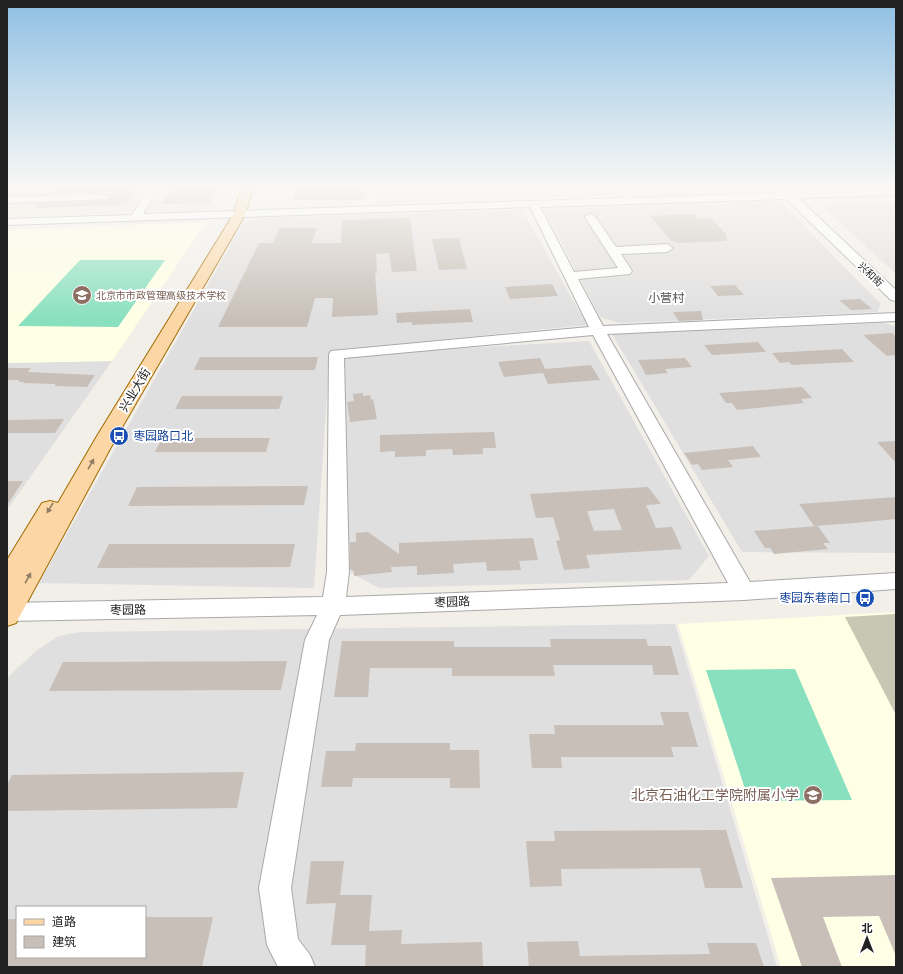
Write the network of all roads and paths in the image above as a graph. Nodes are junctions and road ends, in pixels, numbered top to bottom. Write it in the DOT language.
graph roads {
  1 [pos="219,230"];
  2 [pos="224,230"];
  3 [pos="547,230"];
  4 [pos="599,230"];
  5 [pos="827,230"];
  6 [pos="667,248"];
  7 [pos="613,251"];
  8 [pos="570,276"];
  9 [pos="896,297"];
  10 [pos="896,317"];
  11 [pos="598,330"];
  12 [pos="7,581"];
  13 [pos="896,581"];
  14 [pos="744,591"];
  15 [pos="333,606"];
  16 [pos="8,613"];
  17 [pos="298,967"];
  1 -- 12 [label="main road, 兴业大街, one-way"];
  16 -- 2 [label="main road, 兴业大街, one-way"];
  3 -- 8 [label="street"];
  4 -- 7 [label="street"];
  5 -- 9 [label="street, 兴和街"];
  6 -- 7 [label="street"];
  7 -- 8 [label="street"];
  8 -- 11 [label="street"];
  10 -- 11 [label="street"];
  11 -- 14 [label="street"];
  11 -- 15 [label="street"];
  13 -- 14 [label="street, 枣园路"];
  14 -- 15 [label="street, 枣园路"];
  15 -- 16 [label="street, 枣园路"];
  15 -- 17 [label="street"];
}
